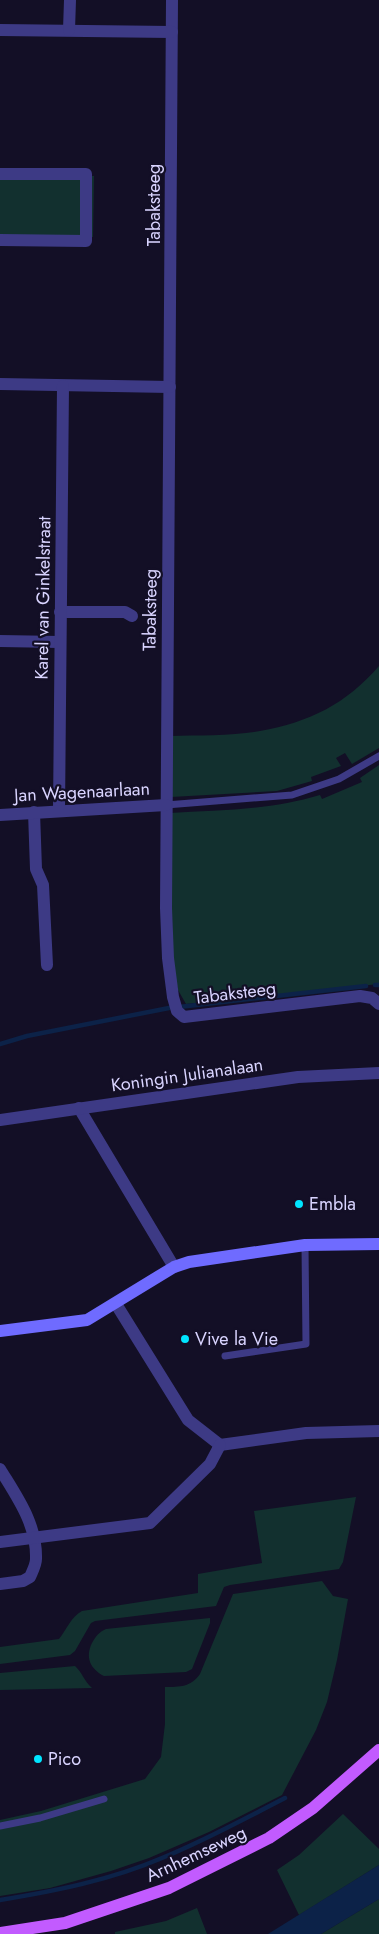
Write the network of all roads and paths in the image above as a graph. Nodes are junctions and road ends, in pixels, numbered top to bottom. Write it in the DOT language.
graph roads {
  1 [pos="70,0"];
  2 [pos="172,0"];
  3 [pos="0,30"];
  4 [pos="69,30"];
  5 [pos="172,32"];
  6 [pos="0,174"];
  7 [pos="0,240"];
  8 [pos="0,384"];
  9 [pos="63,386"];
  10 [pos="170,387"];
  11 [pos="60,612"];
  12 [pos="132,616"];
  13 [pos="0,641"];
  14 [pos="60,642"];
  15 [pos="379,756"];
  16 [pos="166,805"];
  17 [pos="59,811"];
  18 [pos="34,812"];
  19 [pos="0,815"];
  20 [pos="46,965"];
  21 [pos="379,1004"];
  22 [pos="379,1073"];
  23 [pos="79,1108"];
  24 [pos="0,1120"];
  25 [pos="379,1244"];
  26 [pos="305,1245"];
  27 [pos="174,1267"];
  28 [pos="116,1304"];
  29 [pos="0,1332"];
  30 [pos="226,1356"];
  31 [pos="379,1431"];
  32 [pos="220,1445"];
  33 [pos="0,1469"];
  34 [pos="34,1538"];
  35 [pos="0,1542"];
  36 [pos="0,1584"];
  37 [pos="379,1750"];
  38 [pos="104,1799"];
  39 [pos="0,1826"];
  40 [pos="0,1934"];
  1 -- 4 [label="street"];
  2 -- 5 [label="street, Tabaksteeg"];
  3 -- 4 [label="street"];
  4 -- 5 [label="street"];
  5 -- 10 [label="street, Tabaksteeg"];
  6 -- 7 [label="street"];
  8 -- 9 [label="street"];
  9 -- 10 [label="street"];
  9 -- 11 [label="street, Karel van Ginkelstraat"];
  10 -- 16 [label="street, Tabaksteeg"];
  11 -- 12 [label="street"];
  11 -- 14 [label="street, Karel van Ginkelstraat"];
  13 -- 14 [label="street"];
  14 -- 17 [label="street, Karel van Ginkelstraat"];
  15 -- 16 [label="lane"];
  16 -- 17 [label="street, Jan Wagenaarlaan"];
  16 -- 21 [label="street, Tabaksteeg"];
  17 -- 18 [label="street, Jan Wagenaarlaan"];
  18 -- 19 [label="street, Jan Wagenaarlaan"];
  18 -- 20 [label="street"];
  22 -- 23 [label="street, Koningin Julianalaan"];
  23 -- 24 [label="street, Koningin Julianalaan"];
  23 -- 27 [label="street"];
  25 -- 26 [label="street"];
  26 -- 27 [label="street"];
  26 -- 30 [label="lane"];
  27 -- 28 [label="street"];
  28 -- 29 [label="street"];
  28 -- 32 [label="street"];
  31 -- 32 [label="street"];
  32 -- 34 [label="street"];
  33 -- 34 [label="street"];
  34 -- 35 [label="street"];
  34 -- 36 [label="street"];
  37 -- 40 [label="main road, Arnhemseweg"];
  38 -- 39 [label="lane"];
}
